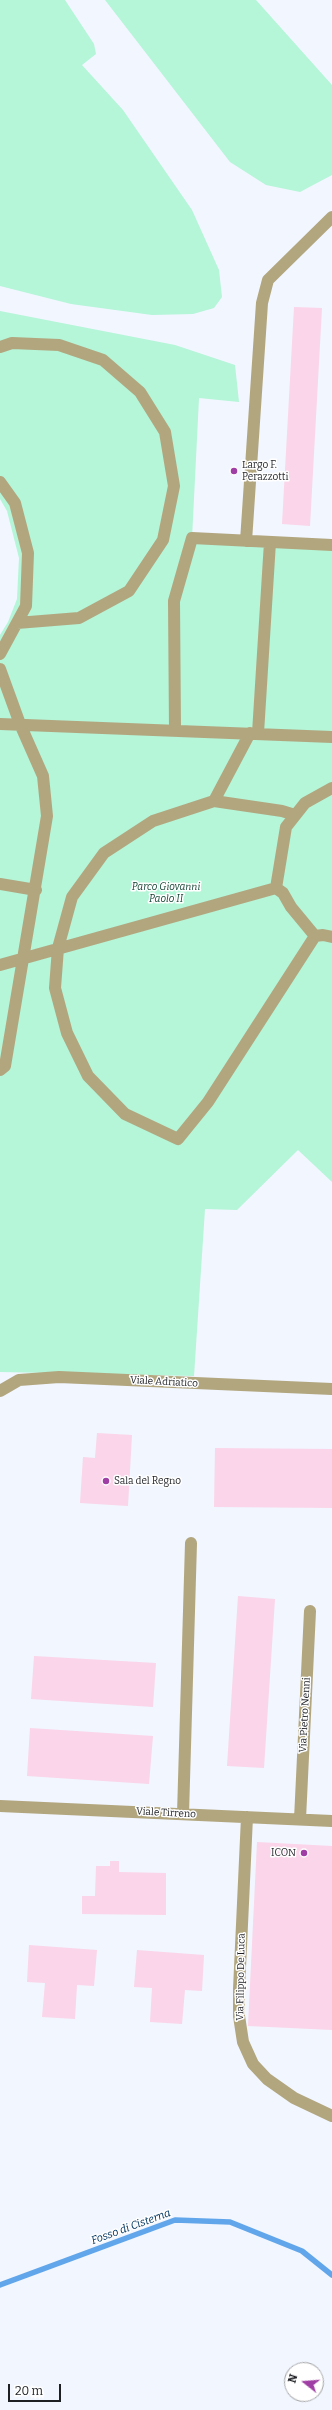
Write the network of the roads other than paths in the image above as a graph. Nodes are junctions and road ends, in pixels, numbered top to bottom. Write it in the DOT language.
graph roads {
  1 [pos="332,217"];
  2 [pos="0,347"];
  3 [pos="0,482"];
  4 [pos="246,541"];
  5 [pos="270,542"];
  6 [pos="332,545"];
  7 [pos="17,624"];
  8 [pos="0,654"];
  9 [pos="0,668"];
  10 [pos="0,724"];
  11 [pos="20,724"];
  12 [pos="175,729"];
  13 [pos="254,733"];
  14 [pos="332,737"];
  15 [pos="332,788"];
  16 [pos="214,801"];
  17 [pos="295,816"];
  18 [pos="0,884"];
  19 [pos="276,888"];
  20 [pos="36,890"];
  21 [pos="315,936"];
  22 [pos="332,937"];
  23 [pos="58,948"];
  24 [pos="23,958"];
  25 [pos="0,965"];
  26 [pos="0,1070"];
  27 [pos="332,1389"];
  28 [pos="0,1391"];
  29 [pos="191,1543"];
  30 [pos="310,1611"];
  31 [pos="0,1806"];
  32 [pos="183,1814"];
  33 [pos="247,1817"];
  34 [pos="300,1819"];
  35 [pos="332,1821"];
  36 [pos="332,2116"];
  1 -- 4 [label="street"];
  2 -- 7 [label="street"];
  3 -- 7 [label="street"];
  4 -- 5 [label="street"];
  4 -- 12 [label="street"];
  5 -- 6 [label="street"];
  5 -- 13 [label="street"];
  7 -- 8 [label="street"];
  9 -- 11 [label="street"];
  10 -- 11 [label="street"];
  11 -- 12 [label="street"];
  11 -- 20 [label="street"];
  12 -- 13 [label="street"];
  13 -- 14 [label="street"];
  13 -- 16 [label="street"];
  15 -- 17 [label="street"];
  16 -- 17 [label="street"];
  16 -- 23 [label="street"];
  17 -- 19 [label="street"];
  18 -- 20 [label="street"];
  19 -- 21 [label="street"];
  19 -- 23 [label="street"];
  20 -- 24 [label="street"];
  21 -- 22 [label="street"];
  21 -- 23 [label="street"];
  23 -- 24 [label="street"];
  24 -- 25 [label="street"];
  24 -- 26 [label="street"];
  27 -- 28 [label="street, Viale Adriatico"];
  29 -- 32 [label="street"];
  30 -- 34 [label="street, Via Pietro Nenni"];
  31 -- 32 [label="street, Viale Tirreno"];
  32 -- 33 [label="street, Viale Tirreno"];
  33 -- 34 [label="street, Viale Tirreno"];
  33 -- 36 [label="street, Via Filippo De Luca"];
  34 -- 35 [label="street, Viale Tirreno"];
}
